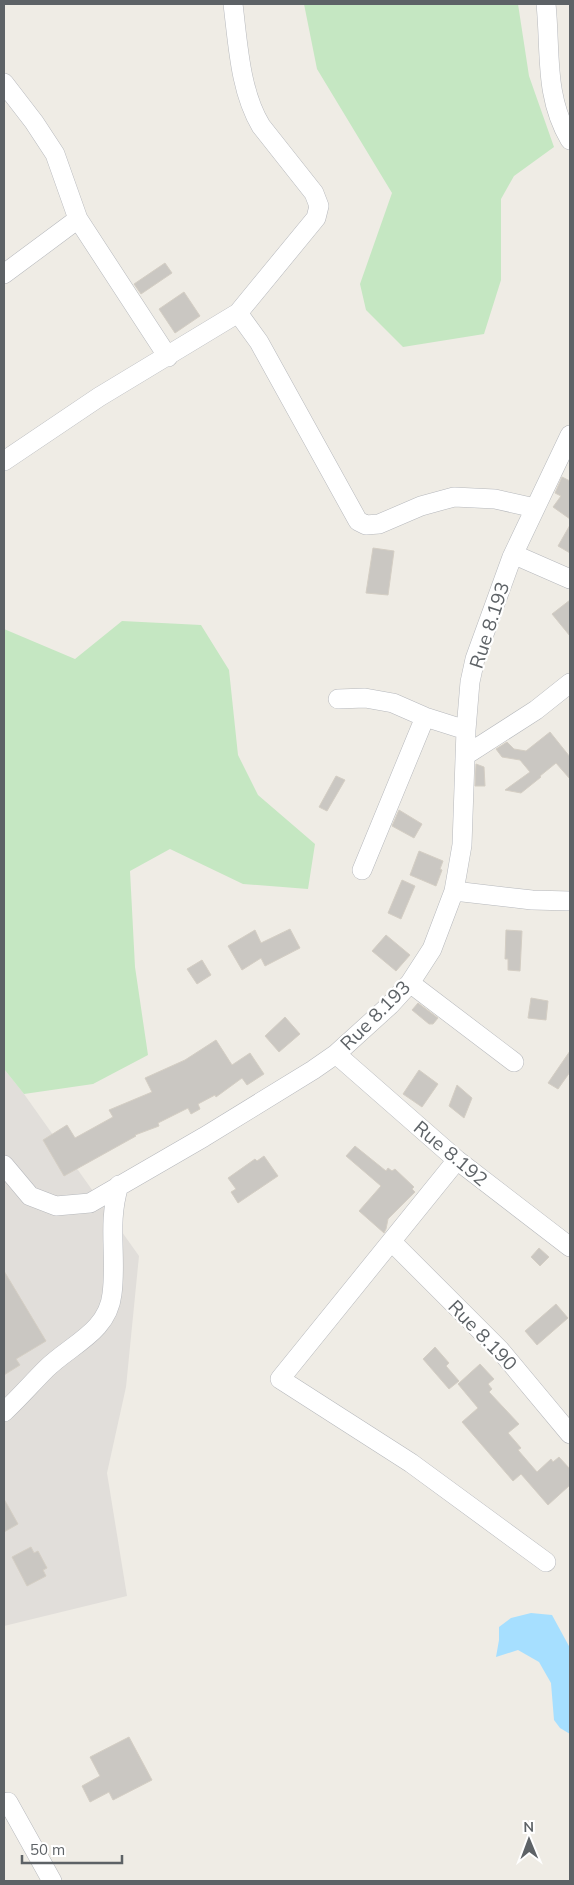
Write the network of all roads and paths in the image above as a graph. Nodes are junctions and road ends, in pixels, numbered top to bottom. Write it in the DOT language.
graph roads {
  1 [pos="233,4"];
  2 [pos="546,4"];
  3 [pos="4,83"];
  4 [pos="570,140"];
  5 [pos="78,219"];
  6 [pos="4,274"];
  7 [pos="238,313"];
  8 [pos="168,357"];
  9 [pos="570,436"];
  10 [pos="4,461"];
  11 [pos="535,508"];
  12 [pos="512,557"];
  13 [pos="570,579"];
  14 [pos="570,683"];
  15 [pos="338,699"];
  16 [pos="425,717"];
  17 [pos="466,730"];
  18 [pos="466,755"];
  19 [pos="362,870"];
  20 [pos="454,891"];
  21 [pos="570,901"];
  22 [pos="410,983"];
  23 [pos="336,1054"];
  24 [pos="514,1062"];
  25 [pos="457,1160"];
  26 [pos="4,1165"];
  27 [pos="119,1185"];
  28 [pos="392,1242"];
  29 [pos="570,1247"];
  30 [pos="4,1412"];
  31 [pos="570,1434"];
  32 [pos="546,1562"];
  33 [pos="8,1802"];
  34 [pos="52,1881"];
  1 -- 7 [label="street"];
  2 -- 4 [label="street"];
  3 -- 5 [label="street"];
  5 -- 6 [label="street"];
  5 -- 8 [label="street"];
  7 -- 8 [label="street"];
  7 -- 11 [label="street"];
  8 -- 10 [label="street"];
  9 -- 11 [label="street, Rue 8.193"];
  11 -- 12 [label="street, Rue 8.193"];
  12 -- 13 [label="street"];
  12 -- 17 [label="street, Rue 8.193"];
  14 -- 18 [label="street"];
  15 -- 16 [label="street"];
  16 -- 17 [label="street"];
  16 -- 19 [label="street"];
  17 -- 18 [label="street, Rue 8.193"];
  18 -- 20 [label="street, Rue 8.193"];
  20 -- 21 [label="street"];
  20 -- 22 [label="street, Rue 8.193"];
  22 -- 23 [label="street, Rue 8.193"];
  22 -- 24 [label="street"];
  23 -- 25 [label="street, Rue 8.192"];
  23 -- 27 [label="street, Rue 8.193"];
  25 -- 28 [label="street"];
  25 -- 29 [label="street, Rue 8.192"];
  26 -- 27 [label="street, Rue 8.193"];
  27 -- 30 [label="street"];
  28 -- 31 [label="street, Rue 8.190"];
  28 -- 32 [label="street"];
  33 -- 34 [label="street"];
}
